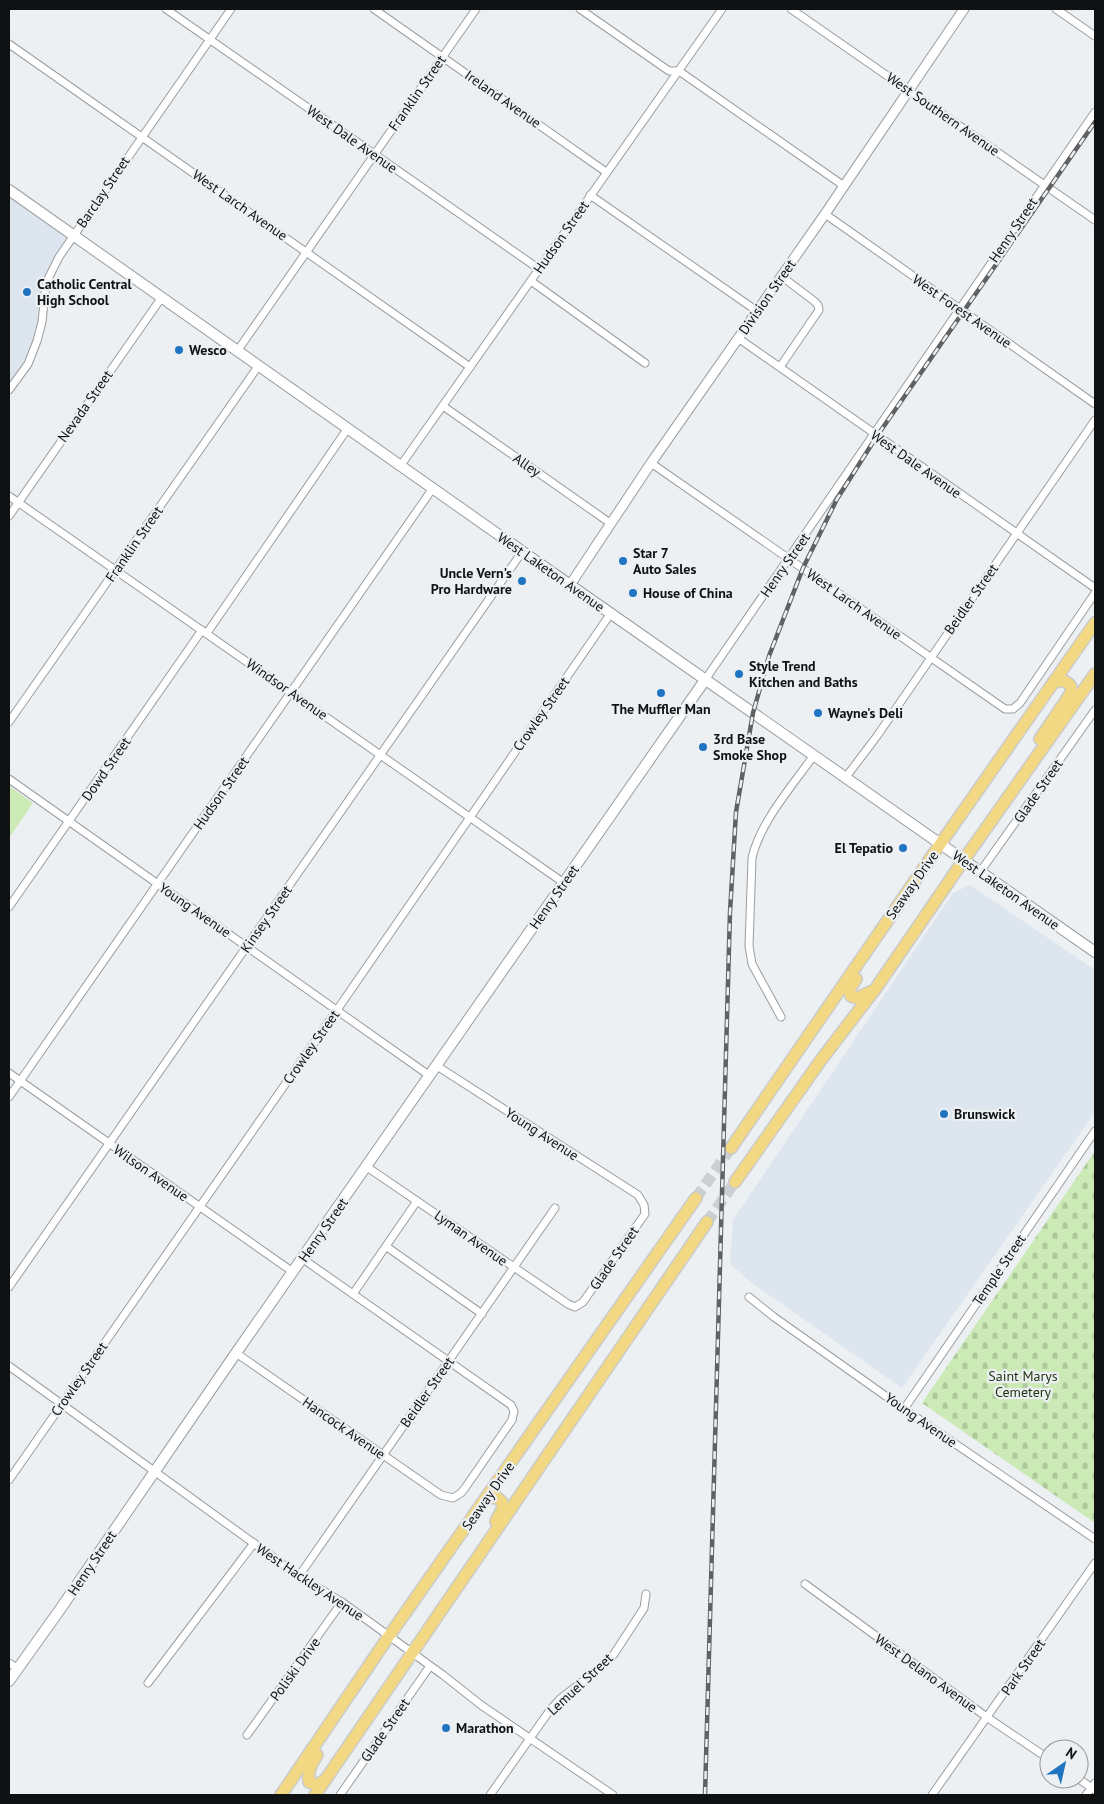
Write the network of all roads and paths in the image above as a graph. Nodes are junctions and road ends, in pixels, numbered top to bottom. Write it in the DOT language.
graph roads {
  1 [pos="166,9"];
  2 [pos="231,9"];
  3 [pos="374,9"];
  4 [pos="476,9"];
  5 [pos="580,9"];
  6 [pos="722,9"];
  7 [pos="790,9"];
  8 [pos="964,9"];
  9 [pos="1056,9"];
  10 [pos="1095,36"];
  11 [pos="210,39"];
  12 [pos="9,44"];
  13 [pos="443,56"];
  14 [pos="679,71"];
  15 [pos="908,90"];
  16 [pos="1095,112"];
  17 [pos="142,137"];
  18 [pos="374,154"];
  19 [pos="606,172"];
  20 [pos="1044,185"];
  21 [pos="844,186"];
  22 [pos="9,190"];
  23 [pos="590,195"];
  24 [pos="827,216"];
  25 [pos="1095,220"];
  26 [pos="74,236"];
  27 [pos="306,252"];
  28 [pos="539,269"];
  29 [pos="781,276"];
  30 [pos="534,283"];
  31 [pos="162,297"];
  32 [pos="960,310"];
  33 [pos="757,311"];
  34 [pos="738,338"];
  35 [pos="238,350"];
  36 [pos="645,363"];
  37 [pos="259,365"];
  38 [pos="470,367"];
  39 [pos="780,367"];
  40 [pos="9,390"];
  41 [pos="1095,404"];
  42 [pos="443,406"];
  43 [pos="1095,420"];
  44 [pos="348,428"];
  45 [pos="875,435"];
  46 [pos="651,463"];
  47 [pos="401,465"];
  48 [pos="433,488"];
  49 [pos="9,496"];
  50 [pos="18,502"];
  51 [pos="9,516"];
  52 [pos="610,523"];
  53 [pos="1016,533"];
  54 [pos="522,552"];
  55 [pos="789,558"];
  56 [pos="115,570"];
  57 [pos="570,585"];
  58 [pos="1095,588"];
  59 [pos="1095,593"];
  60 [pos="611,613"];
  61 [pos="1095,623"];
  62 [pos="204,631"];
  63 [pos="931,657"];
  64 [pos="1095,674"];
  65 [pos="705,680"];
  66 [pos="1053,683"];
  67 [pos="291,692"];
  68 [pos="1095,710"];
  69 [pos="9,722"];
  70 [pos="380,754"];
  71 [pos="814,755"];
  72 [pos="846,778"];
  73 [pos="9,779"];
  74 [pos="470,817"];
  75 [pos="69,822"];
  76 [pos="941,843"];
  77 [pos="975,844"];
  78 [pos="929,860"];
  79 [pos="963,861"];
  80 [pos="980,872"];
  81 [pos="564,883"];
  82 [pos="158,884"];
  83 [pos="9,907"];
  84 [pos="247,947"];
  85 [pos="1095,952"];
  86 [pos="876,988"];
  87 [pos="337,1010"];
  88 [pos="781,1018"];
  89 [pos="437,1066"];
  90 [pos="9,1073"];
  91 [pos="430,1076"];
  92 [pos="20,1080"];
  93 [pos="9,1097"];
  94 [pos="1095,1131"];
  95 [pos="109,1143"];
  96 [pos="730,1148"];
  97 [pos="367,1167"];
  98 [pos="735,1182"];
  99 [pos="696,1198"];
  100 [pos="417,1201"];
  101 [pos="644,1205"];
  102 [pos="199,1207"];
  103 [pos="555,1208"];
  104 [pos="707,1222"];
  105 [pos="387,1247"];
  106 [pos="303,1259"];
  107 [pos="514,1267"];
  108 [pos="293,1272"];
  109 [pos="9,1287"];
  110 [pos="353,1294"];
  111 [pos="749,1297"];
  112 [pos="575,1307"];
  113 [pos="482,1314"];
  114 [pos="236,1353"];
  115 [pos="449,1361"];
  116 [pos="9,1366"];
  117 [pos="61,1404"];
  118 [pos="904,1409"];
  119 [pos="382,1455"];
  120 [pos="155,1471"];
  121 [pos="9,1480"];
  122 [pos="487,1498"];
  123 [pos="1095,1539"];
  124 [pos="254,1543"];
  125 [pos="1095,1563"];
  126 [pos="299,1576"];
  127 [pos="1092,1576"];
  128 [pos="805,1584"];
  129 [pos="646,1594"];
  130 [pos="342,1602"];
  131 [pos="389,1636"];
  132 [pos="422,1639"];
  133 [pos="412,1653"];
  134 [pos="378,1654"];
  135 [pos="13,1666"];
  136 [pos="430,1666"];
  137 [pos="9,1680"];
  138 [pos="148,1683"];
  139 [pos="988,1718"];
  140 [pos="247,1735"];
  141 [pos="531,1738"];
  142 [pos="1039,1752"];
  143 [pos="325,1780"];
  144 [pos="1094,1787"];
  145 [pos="281,1795"];
  146 [pos="315,1795"];
  147 [pos="340,1795"];
  148 [pos="490,1795"];
  149 [pos="613,1795"];
  150 [pos="932,1795"];
  151 [pos="1086,1795"];
  1 -- 11 [label="street, West Dale Avenue"];
  2 -- 11 [label="street, Barclay Street"];
  3 -- 13 [label="street, Ireland Avenue"];
  4 -- 13 [label="street, Franklin Street"];
  5 -- 14 [label="street"];
  6 -- 14 [label="street, Hudson Street"];
  7 -- 15 [label="street, West Southern Avenue"];
  8 -- 15 [label="street, Division Street"];
  9 -- 10 [label="street"];
  11 -- 17 [label="street, Barclay Street"];
  11 -- 18 [label="street, West Dale Avenue"];
  12 -- 17 [label="street, West Larch Avenue"];
  13 -- 18 [label="street, Franklin Street"];
  13 -- 19 [label="street, Ireland Avenue"];
  14 -- 19 [label="street, Hudson Street"];
  14 -- 21 [label="street"];
  15 -- 20 [label="street, West Southern Avenue"];
  15 -- 21 [label="street, Division Street"];
  16 -- 20 [label="street, Henry Street"];
  17 -- 26 [label="street, Barclay Street"];
  17 -- 27 [label="street, West Larch Avenue"];
  18 -- 27 [label="street, Franklin Street"];
  18 -- 28 [label="street, West Dale Avenue"];
  19 -- 23 [label="street, Hudson Street"];
  20 -- 25 [label="street, West Southern Avenue"];
  20 -- 32 [label="street, Henry Street"];
  21 -- 24 [label="street, Division Street"];
  22 -- 26 [label="main road, West Laketon Avenue"];
  23 -- 28 [label="street, Hudson Street"];
  23 -- 33 [label="street"];
  24 -- 29 [label="street, Division Street"];
  24 -- 32 [label="street, West Forest Avenue"];
  26 -- 31 [label="main road, West Laketon Avenue"];
  26 -- 40 [label="street, Barclay Street"];
  27 -- 35 [label="street, Franklin Street"];
  27 -- 38 [label="street, West Larch Avenue"];
  28 -- 30 [label="street, Hudson Street"];
  29 -- 33 [label="street, Division Street"];
  29 -- 39 [label="street"];
  30 -- 36 [label="street"];
  30 -- 38 [label="street, Hudson Street"];
  31 -- 35 [label="main road, West Laketon Avenue"];
  31 -- 50 [label="street, Nevada Street"];
  32 -- 41 [label="street, West Forest Avenue"];
  32 -- 45 [label="street, Henry Street"];
  33 -- 34 [label="street, Division Street"];
  34 -- 39 [label="street, West Dale Avenue"];
  34 -- 46 [label="street, Division Street"];
  35 -- 37 [label="main road, West Laketon Avenue"];
  37 -- 44 [label="main road, West Laketon Avenue"];
  37 -- 56 [label="street, Franklin Street"];
  38 -- 42 [label="street, Hudson Street"];
  39 -- 45 [label="street, West Dale Avenue"];
  42 -- 47 [label="street, Hudson Street"];
  42 -- 52 [label="street, Alley"];
  43 -- 53 [label="street, Beidler Street"];
  44 -- 47 [label="main road, West Laketon Avenue"];
  44 -- 62 [label="street, Dowd Street"];
  45 -- 53 [label="street, West Dale Avenue"];
  45 -- 55 [label="street, Henry Street"];
  46 -- 52 [label="street, Division Street"];
  46 -- 55 [label="street, West Larch Avenue"];
  47 -- 48 [label="main road, West Laketon Avenue"];
  48 -- 54 [label="main road, West Laketon Avenue"];
  48 -- 67 [label="street, Hudson Street"];
  49 -- 50 [label="street, Windsor Avenue"];
  50 -- 51 [label="street, Nevada Street"];
  50 -- 56 [label="street, Windsor Avenue"];
  52 -- 57 [label="street, Division Street"];
  53 -- 58 [label="street, West Dale Avenue"];
  53 -- 63 [label="street, Beidler Street"];
  54 -- 57 [label="main road, West Laketon Avenue"];
  54 -- 70 [label="street, Kinsey Street"];
  55 -- 63 [label="street, West Larch Avenue"];
  55 -- 65 [label="street, Henry Street"];
  56 -- 62 [label="street, Windsor Avenue"];
  56 -- 69 [label="street, Franklin Street"];
  57 -- 60 [label="main road, West Laketon Avenue"];
  59 -- 63 [label="street, West Larch Avenue"];
  60 -- 65 [label="main road, West Laketon Avenue"];
  60 -- 74 [label="street, Crowley Street"];
  61 -- 66 [label="highway, Seaway Drive"];
  62 -- 67 [label="street, Windsor Avenue"];
  62 -- 75 [label="street, Dowd Street"];
  63 -- 72 [label="street, Beidler Street"];
  64 -- 77 [label="highway, Seaway Drive"];
  65 -- 71 [label="main road, West Laketon Avenue"];
  65 -- 81 [label="main road, Henry Street"];
  66 -- 76 [label="highway, Seaway Drive"];
  66 -- 77 [label="highway"];
  67 -- 70 [label="street, Windsor Avenue"];
  67 -- 82 [label="street, Hudson Street"];
  68 -- 80 [label="street, Glade Street"];
  70 -- 74 [label="street, Windsor Avenue"];
  70 -- 84 [label="street, Kinsey Street"];
  71 -- 72 [label="main road, West Laketon Avenue"];
  71 -- 88 [label="street"];
  72 -- 76 [label="main road, West Laketon Avenue"];
  73 -- 75 [label="street, Young Avenue"];
  74 -- 81 [label="street, Windsor Avenue"];
  74 -- 87 [label="street, Crowley Street"];
  75 -- 82 [label="street, Young Avenue"];
  75 -- 83 [label="street, Dowd Street"];
  76 -- 78 [label="highway, Seaway Drive"];
  76 -- 79 [label="main road, West Laketon Avenue"];
  77 -- 79 [label="highway, Seaway Drive"];
  78 -- 86 [label="highway"];
  78 -- 96 [label="highway, Seaway Drive"];
  79 -- 80 [label="main road, West Laketon Avenue"];
  79 -- 86 [label="highway, Seaway Drive"];
  80 -- 85 [label="main road, West Laketon Avenue"];
  81 -- 89 [label="main road, Henry Street"];
  82 -- 84 [label="street, Young Avenue"];
  82 -- 92 [label="street, Hudson Street"];
  84 -- 87 [label="street, Young Avenue"];
  84 -- 95 [label="street, Kinsey Street"];
  86 -- 98 [label="highway, Seaway Drive"];
  87 -- 91 [label="street, Young Avenue"];
  87 -- 102 [label="street, Crowley Street"];
  89 -- 91 [label="main road, Henry Street"];
  89 -- 101 [label="street, Young Avenue"];
  90 -- 92 [label="street, Wilson Avenue"];
  91 -- 97 [label="main road, Henry Street"];
  92 -- 93 [label="street, Hudson Street"];
  92 -- 95 [label="street, Wilson Avenue"];
  94 -- 118 [label="street, Temple Street"];
  95 -- 102 [label="street, Wilson Avenue"];
  95 -- 109 [label="street, Kinsey Street"];
  97 -- 100 [label="street, Lyman Avenue"];
  97 -- 106 [label="main road, Henry Street"];
  99 -- 122 [label="highway, Seaway Drive"];
  100 -- 105 [label="street"];
  100 -- 107 [label="street, Lyman Avenue"];
  101 -- 112 [label="street, Glade Street"];
  102 -- 108 [label="street, Wilson Avenue"];
  102 -- 117 [label="street, Crowley Street"];
  103 -- 107 [label="street, Beidler Street"];
  104 -- 132 [label="highway, Seaway Drive"];
  105 -- 110 [label="street"];
  105 -- 113 [label="street"];
  106 -- 108 [label="main road, Henry Street"];
  106 -- 110 [label="street"];
  107 -- 112 [label="street, Lyman Avenue"];
  107 -- 113 [label="street, Beidler Street"];
  108 -- 114 [label="main road, Henry Street"];
  110 -- 115 [label="street"];
  111 -- 118 [label="street, Young Avenue"];
  113 -- 115 [label="street, Beidler Street"];
  114 -- 119 [label="street, Hancock Avenue"];
  114 -- 120 [label="main road, Henry Street"];
  115 -- 119 [label="street, Beidler Street"];
  115 -- 119 [label="street, Hancock Avenue"];
  116 -- 117 [label="street, West Hackley Avenue"];
  117 -- 120 [label="street, West Hackley Avenue"];
  117 -- 121 [label="street, Crowley Street"];
  118 -- 123 [label="street, Young Avenue"];
  119 -- 126 [label="street, Beidler Street"];
  120 -- 124 [label="street, West Hackley Avenue"];
  120 -- 135 [label="main road, Henry Street"];
  122 -- 131 [label="highway, Seaway Drive"];
  122 -- 132 [label="highway"];
  124 -- 126 [label="street, West Hackley Avenue"];
  124 -- 138 [label="street"];
  125 -- 127 [label="street, Park Street"];
  126 -- 130 [label="street, West Hackley Avenue"];
  127 -- 139 [label="street, Park Street"];
  128 -- 139 [label="street, West Delano Avenue"];
  129 -- 141 [label="street, Lemuel Street"];
  130 -- 131 [label="street, West Hackley Avenue"];
  130 -- 140 [label="street, Poliski Drive"];
  131 -- 133 [label="street, West Hackley Avenue"];
  131 -- 134 [label="highway, Seaway Drive"];
  132 -- 133 [label="highway, Seaway Drive"];
  133 -- 136 [label="street, West Hackley Avenue"];
  133 -- 143 [label="highway, Seaway Drive"];
  134 -- 143 [label="highway"];
  134 -- 145 [label="highway, Seaway Drive"];
  135 -- 137 [label="main road, Henry Street"];
  136 -- 141 [label="street, West Hackley Avenue"];
  136 -- 147 [label="street, Glade Street"];
  139 -- 142 [label="street, West Delano Avenue"];
  139 -- 150 [label="street, Park Street"];
  141 -- 148 [label="street, Lemuel Street"];
  141 -- 149 [label="street, West Hackley Avenue"];
  143 -- 146 [label="highway, Seaway Drive"];
  144 -- 151 [label="street"];
}
